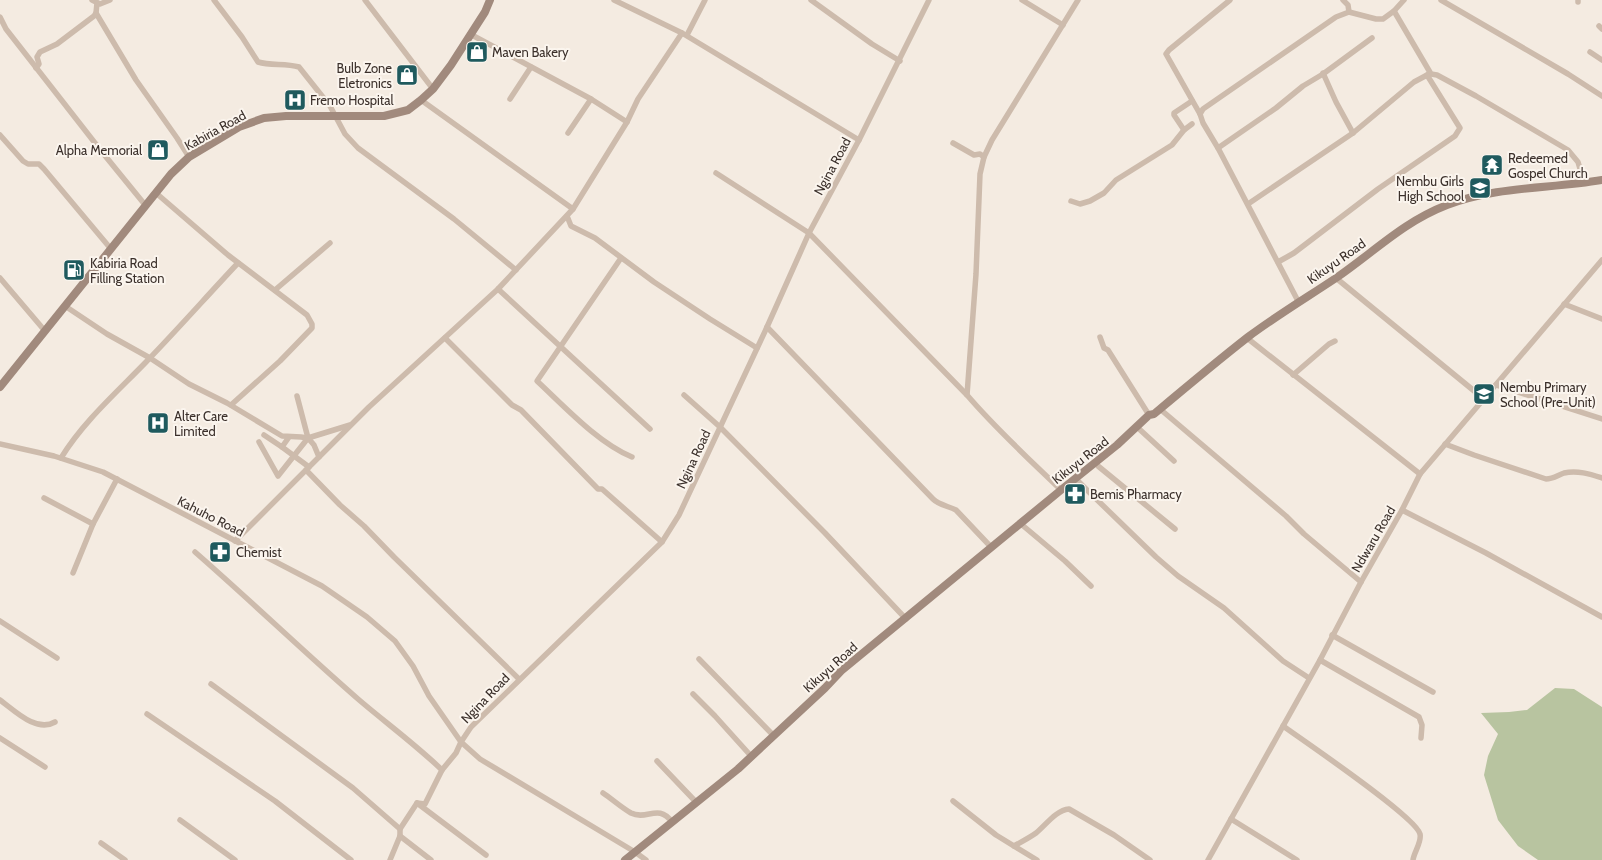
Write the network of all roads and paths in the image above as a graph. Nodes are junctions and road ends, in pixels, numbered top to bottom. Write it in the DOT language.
graph roads {
  1 [pos="110,0"];
  2 [pos="214,0"];
  3 [pos="365,0"];
  4 [pos="490,0"];
  5 [pos="614,0"];
  6 [pos="705,0"];
  7 [pos="811,0"];
  8 [pos="929,0"];
  9 [pos="1022,0"];
  10 [pos="1078,0"];
  11 [pos="1230,0"];
  12 [pos="1343,0"];
  13 [pos="1404,0"];
  14 [pos="1441,0"];
  15 [pos="95,2"];
  16 [pos="1394,11"];
  17 [pos="1349,12"];
  18 [pos="96,13"];
  19 [pos="0,17"];
  20 [pos="1063,25"];
  21 [pos="470,34"];
  22 [pos="684,34"];
  23 [pos="1372,38"];
  24 [pos="1590,52"];
  25 [pos="1602,60"];
  26 [pos="900,61"];
  27 [pos="531,67"];
  28 [pos="36,68"];
  29 [pos="1323,73"];
  30 [pos="1429,74"];
  31 [pos="433,89"];
  32 [pos="1602,96"];
  33 [pos="510,99"];
  34 [pos="591,99"];
  35 [pos="422,100"];
  36 [pos="1192,101"];
  37 [pos="1200,114"];
  38 [pos="336,117"];
  39 [pos="627,122"];
  40 [pos="1192,124"];
  41 [pos="1184,130"];
  42 [pos="568,133"];
  43 [pos="1353,133"];
  44 [pos="0,135"];
  45 [pos="859,140"];
  46 [pos="953,142"];
  47 [pos="1218,148"];
  48 [pos="189,157"];
  49 [pos="984,157"];
  50 [pos="716,174"];
  51 [pos="1602,180"];
  52 [pos="1584,182"];
  53 [pos="156,194"];
  54 [pos="1071,201"];
  55 [pos="1248,204"];
  56 [pos="146,206"];
  57 [pos="574,209"];
  58 [pos="567,216"];
  59 [pos="808,233"];
  60 [pos="330,243"];
  61 [pos="111,249"];
  62 [pos="621,258"];
  63 [pos="1602,260"];
  64 [pos="1278,262"];
  65 [pos="238,263"];
  66 [pos="516,270"];
  67 [pos="0,278"];
  68 [pos="1336,278"];
  69 [pos="498,289"];
  70 [pos="275,290"];
  71 [pos="1298,301"];
  72 [pos="1564,304"];
  73 [pos="65,306"];
  74 [pos="1602,319"];
  75 [pos="767,327"];
  76 [pos="45,330"];
  77 [pos="1100,337"];
  78 [pos="445,338"];
  79 [pos="1247,338"];
  80 [pos="1335,341"];
  81 [pos="561,347"];
  82 [pos="757,348"];
  83 [pos="150,358"];
  84 [pos="1293,375"];
  85 [pos="1496,385"];
  86 [pos="0,387"];
  87 [pos="967,395"];
  88 [pos="297,396"];
  89 [pos="684,396"];
  90 [pos="1484,399"];
  91 [pos="231,405"];
  92 [pos="1160,409"];
  93 [pos="1149,415"];
  94 [pos="1602,419"];
  95 [pos="352,424"];
  96 [pos="720,427"];
  97 [pos="1137,427"];
  98 [pos="650,429"];
  99 [pos="264,435"];
  100 [pos="289,437"];
  101 [pos="308,438"];
  102 [pos="259,442"];
  103 [pos="0,444"];
  104 [pos="1445,444"];
  105 [pos="282,447"];
  106 [pos="294,456"];
  107 [pos="319,457"];
  108 [pos="632,457"];
  109 [pos="61,458"];
  110 [pos="1174,461"];
  111 [pos="1096,462"];
  112 [pos="308,469"];
  113 [pos="1420,474"];
  114 [pos="1602,478"];
  115 [pos="117,479"];
  116 [pos="1076,479"];
  117 [pos="1061,490"];
  118 [pos="44,498"];
  119 [pos="1402,510"];
  120 [pos="93,524"];
  121 [pos="1021,524"];
  122 [pos="1176,528"];
  123 [pos="235,540"];
  124 [pos="662,542"];
  125 [pos="991,547"];
  126 [pos="195,552"];
  127 [pos="73,573"];
  128 [pos="1361,582"];
  129 [pos="1091,586"];
  130 [pos="1602,617"];
  131 [pos="906,619"];
  132 [pos="0,621"];
  133 [pos="1332,635"];
  134 [pos="57,658"];
  135 [pos="699,658"];
  136 [pos="1320,660"];
  137 [pos="1309,678"];
  138 [pos="519,679"];
  139 [pos="211,684"];
  140 [pos="1433,692"];
  141 [pos="693,694"];
  142 [pos="0,700"];
  143 [pos="147,714"];
  144 [pos="55,722"];
  145 [pos="1283,726"];
  146 [pos="773,735"];
  147 [pos="0,738"];
  148 [pos="1421,738"];
  149 [pos="461,742"];
  150 [pos="751,756"];
  151 [pos="657,761"];
  152 [pos="45,767"];
  153 [pos="442,770"];
  154 [pos="603,793"];
  155 [pos="953,801"];
  156 [pos="696,802"];
  157 [pos="417,803"];
  158 [pos="1231,819"];
  159 [pos="180,820"];
  160 [pos="672,822"];
  161 [pos="400,829"];
  162 [pos="400,836"];
  163 [pos="101,843"];
  164 [pos="1014,846"];
  165 [pos="635,852"];
  166 [pos="486,855"];
  167 [pos="125,860"];
  168 [pos="235,860"];
  169 [pos="351,860"];
  170 [pos="390,860"];
  171 [pos="431,860"];
  172 [pos="625,860"];
  173 [pos="646,860"];
  174 [pos="1037,860"];
  175 [pos="1150,860"];
  176 [pos="1208,860"];
  177 [pos="1297,860"];
  178 [pos="1412,860"];
  1 -- 15 [label="street"];
  2 -- 38 [label="street"];
  3 -- 31 [label="street"];
  4 -- 21 [label="main road, Kabiria Road"];
  5 -- 22 [label="street"];
  6 -- 22 [label="street"];
  7 -- 26 [label="street"];
  8 -- 26 [label="street, Ngina Road"];
  9 -- 20 [label="street"];
  10 -- 20 [label="street"];
  11 -- 36 [label="street"];
  12 -- 17 [label="street"];
  13 -- 16 [label="street"];
  14 -- 32 [label="street"];
  15 -- 18 [label="street"];
  16 -- 17 [label="street"];
  16 -- 30 [label="street"];
  17 -- 37 [label="street"];
  18 -- 28 [label="street"];
  18 -- 48 [label="street"];
  19 -- 28 [label="street"];
  20 -- 49 [label="street"];
  21 -- 27 [label="street"];
  21 -- 31 [label="main road, Kabiria Road"];
  22 -- 39 [label="street"];
  22 -- 45 [label="street"];
  23 -- 29 [label="street"];
  24 -- 25 [label="street"];
  26 -- 45 [label="street, Ngina Road"];
  27 -- 33 [label="street"];
  27 -- 34 [label="street"];
  28 -- 56 [label="street"];
  29 -- 43 [label="street"];
  29 -- 47 [label="street"];
  30 -- 43 [label="street"];
  30 -- 52 [label="street"];
  30 -- 64 [label="street"];
  31 -- 35 [label="main road, Kabiria Road"];
  34 -- 39 [label="street"];
  34 -- 42 [label="street"];
  35 -- 38 [label="main road, Kabiria Road"];
  35 -- 57 [label="street"];
  36 -- 37 [label="street"];
  36 -- 41 [label="street"];
  37 -- 47 [label="street"];
  38 -- 48 [label="main road, Kabiria Road"];
  38 -- 66 [label="street"];
  39 -- 57 [label="street"];
  40 -- 41 [label="street"];
  41 -- 54 [label="street"];
  43 -- 55 [label="street"];
  44 -- 61 [label="street"];
  45 -- 59 [label="street, Ngina Road"];
  46 -- 49 [label="street"];
  47 -- 55 [label="street"];
  48 -- 53 [label="main road, Kabiria Road"];
  49 -- 87 [label="street"];
  50 -- 59 [label="street"];
  51 -- 52 [label="main road, Kikuyu Road"];
  52 -- 68 [label="main road, Kikuyu Road"];
  53 -- 56 [label="main road, Kabiria Road"];
  53 -- 65 [label="street"];
  55 -- 64 [label="street"];
  56 -- 61 [label="main road, Kabiria Road"];
  57 -- 58 [label="street"];
  58 -- 62 [label="street"];
  58 -- 66 [label="street"];
  59 -- 75 [label="street, Ngina Road"];
  59 -- 87 [label="street"];
  60 -- 70 [label="street"];
  61 -- 73 [label="main road, Kabiria Road"];
  62 -- 81 [label="street"];
  62 -- 82 [label="street"];
  63 -- 72 [label="street, Ndwaru Road"];
  64 -- 71 [label="street"];
  65 -- 70 [label="street"];
  65 -- 83 [label="street"];
  66 -- 69 [label="street"];
  67 -- 76 [label="street"];
  68 -- 71 [label="main road, Kikuyu Road"];
  68 -- 90 [label="street"];
  69 -- 78 [label="street"];
  69 -- 81 [label="street"];
  70 -- 91 [label="street"];
  71 -- 79 [label="main road, Kikuyu Road"];
  72 -- 74 [label="street"];
  72 -- 85 [label="street, Ndwaru Road"];
  73 -- 76 [label="main road, Kabiria Road"];
  73 -- 83 [label="street"];
  75 -- 82 [label="street, Ngina Road"];
  75 -- 125 [label="street"];
  76 -- 86 [label="main road, Kabiria Road"];
  77 -- 93 [label="street"];
  78 -- 95 [label="street"];
  78 -- 124 [label="street"];
  79 -- 84 [label="street"];
  79 -- 92 [label="main road, Kikuyu Road"];
  80 -- 84 [label="street"];
  81 -- 98 [label="street"];
  81 -- 108 [label="street"];
  82 -- 96 [label="street, Ngina Road"];
  83 -- 91 [label="street"];
  83 -- 109 [label="street"];
  84 -- 113 [label="street"];
  85 -- 90 [label="street, Ndwaru Road"];
  85 -- 94 [label="street"];
  87 -- 117 [label="street"];
  88 -- 101 [label="street"];
  89 -- 96 [label="street"];
  90 -- 104 [label="street, Ndwaru Road"];
  91 -- 100 [label="street"];
  92 -- 93 [label="main road, Kikuyu Road"];
  92 -- 128 [label="street"];
  93 -- 97 [label="main road, Kikuyu Road"];
  95 -- 101 [label="street"];
  95 -- 107 [label="street"];
  96 -- 124 [label="street, Ngina Road"];
  96 -- 131 [label="street"];
  97 -- 110 [label="street"];
  97 -- 111 [label="main road, Kikuyu Road"];
  99 -- 105 [label="street"];
  100 -- 101 [label="street"];
  100 -- 105 [label="street"];
  101 -- 106 [label="street"];
  101 -- 107 [label="street"];
  102 -- 106 [label="street"];
  103 -- 109 [label="street, Kahuho Road"];
  104 -- 113 [label="street, Ndwaru Road"];
  104 -- 114 [label="street"];
  105 -- 106 [label="street"];
  106 -- 112 [label="street"];
  107 -- 112 [label="street"];
  109 -- 115 [label="street, Kahuho Road"];
  111 -- 116 [label="main road, Kikuyu Road"];
  111 -- 122 [label="street"];
  112 -- 123 [label="street"];
  112 -- 138 [label="street"];
  113 -- 119 [label="street, Ndwaru Road"];
  115 -- 120 [label="street"];
  115 -- 123 [label="street, Kahuho Road"];
  116 -- 117 [label="main road, Kikuyu Road"];
  116 -- 137 [label="street"];
  117 -- 121 [label="main road, Kikuyu Road"];
  118 -- 120 [label="street"];
  119 -- 128 [label="street, Ndwaru Road"];
  119 -- 130 [label="street"];
  120 -- 127 [label="street"];
  121 -- 125 [label="main road, Kikuyu Road"];
  121 -- 129 [label="street"];
  123 -- 149 [label="street, Kahuho Road"];
  124 -- 138 [label="street, Ngina Road"];
  125 -- 131 [label="main road, Kikuyu Road"];
  126 -- 153 [label="street"];
  128 -- 133 [label="street, Ndwaru Road"];
  131 -- 146 [label="main road, Kikuyu Road"];
  132 -- 134 [label="street"];
  133 -- 136 [label="street, Ndwaru Road"];
  133 -- 140 [label="street"];
  135 -- 146 [label="street"];
  136 -- 137 [label="street, Ndwaru Road"];
  136 -- 148 [label="street"];
  137 -- 145 [label="street, Ndwaru Road"];
  138 -- 149 [label="street, Ngina Road"];
  139 -- 161 [label="street"];
  141 -- 150 [label="street"];
  142 -- 144 [label="street"];
  143 -- 169 [label="street"];
  145 -- 158 [label="street, Ndwaru Road"];
  145 -- 178 [label="street"];
  146 -- 150 [label="main road, Kikuyu Road"];
  147 -- 152 [label="street"];
  149 -- 153 [label="street, Ngina Road"];
  149 -- 165 [label="street, Kahuho Road"];
  150 -- 156 [label="main road, Kikuyu Road"];
  151 -- 156 [label="street"];
  153 -- 157 [label="street, Ngina Road"];
  154 -- 160 [label="street"];
  155 -- 164 [label="street"];
  156 -- 160 [label="main road, Kikuyu Road"];
  157 -- 161 [label="street, Ngina Road"];
  157 -- 166 [label="street"];
  158 -- 176 [label="street, Ndwaru Road"];
  158 -- 177 [label="street"];
  159 -- 168 [label="street"];
  160 -- 165 [label="main road, Kikuyu Road"];
  161 -- 162 [label="street"];
  162 -- 170 [label="street"];
  162 -- 171 [label="street"];
  163 -- 167 [label="street"];
  164 -- 174 [label="street"];
  164 -- 175 [label="street"];
  165 -- 172 [label="main road, Kikuyu Road"];
  165 -- 173 [label="street, Kahuho Road"];
}
